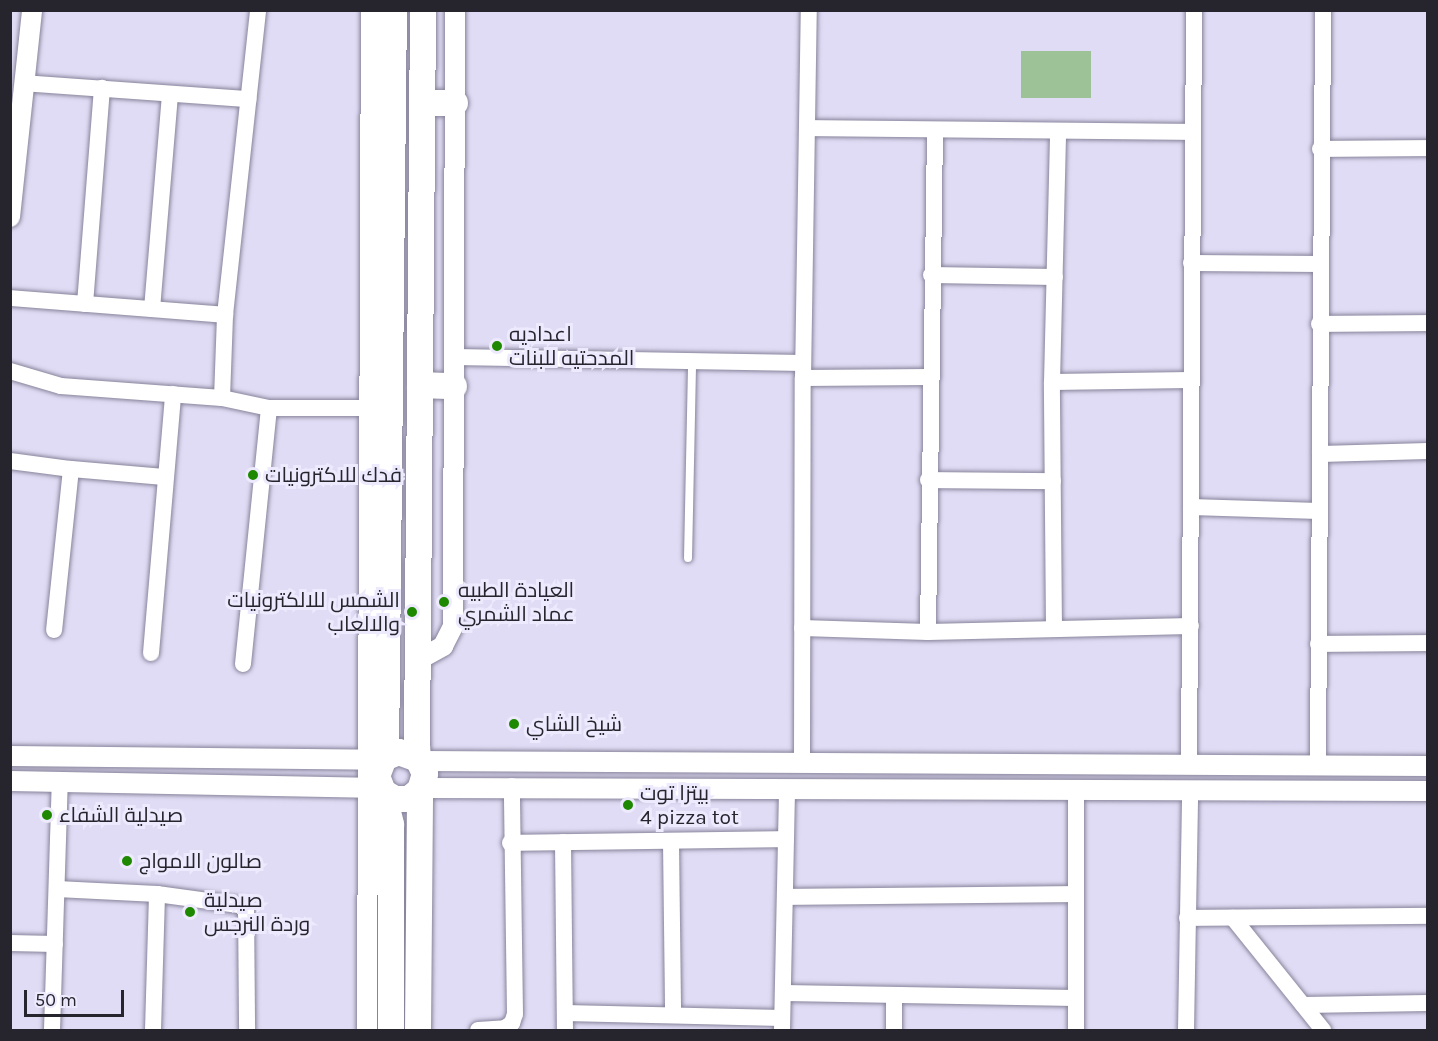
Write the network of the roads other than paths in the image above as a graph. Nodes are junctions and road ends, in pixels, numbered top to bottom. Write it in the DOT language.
graph roads {
  1 [pos="32,10"];
  2 [pos="258,10"];
  3 [pos="372,10"];
  4 [pos="394,10"];
  5 [pos="423,10"];
  6 [pos="455,10"];
  7 [pos="809,10"];
  8 [pos="1194,10"];
  9 [pos="1323,10"];
  10 [pos="23,83"];
  11 [pos="102,88"];
  12 [pos="382,92"];
  13 [pos="170,96"];
  14 [pos="248,99"];
  15 [pos="422,103"];
  16 [pos="455,103"];
  17 [pos="15,112"];
  18 [pos="808,128"];
  19 [pos="935,131"];
  20 [pos="1058,131"];
  21 [pos="1192,132"];
  22 [pos="1428,148"];
  23 [pos="1320,149"];
  24 [pos="393,182"];
  25 [pos="422,189"];
  26 [pos="393,216"];
  27 [pos="10,217"];
  28 [pos="421,224"];
  29 [pos="1191,263"];
  30 [pos="1320,264"];
  31 [pos="931,275"];
  32 [pos="1054,277"];
  33 [pos="10,298"];
  34 [pos="86,304"];
  35 [pos="152,309"];
  36 [pos="225,315"];
  37 [pos="1428,323"];
  38 [pos="1319,324"];
  39 [pos="454,357"];
  40 [pos="692,361"];
  41 [pos="10,371"];
  42 [pos="803,371"];
  43 [pos="929,376"];
  44 [pos="1190,380"];
  45 [pos="1053,382"];
  46 [pos="420,385"];
  47 [pos="454,386"];
  48 [pos="173,394"];
  49 [pos="222,398"];
  50 [pos="269,408"];
  51 [pos="380,408"];
  52 [pos="1428,451"];
  53 [pos="1320,454"];
  54 [pos="10,461"];
  55 [pos="71,469"];
  56 [pos="165,477"];
  57 [pos="928,480"];
  58 [pos="1053,481"];
  59 [pos="1191,507"];
  60 [pos="1319,511"];
  61 [pos="688,558"];
  62 [pos="1191,626"];
  63 [pos="802,628"];
  64 [pos="1054,629"];
  65 [pos="54,630"];
  66 [pos="928,632"];
  67 [pos="1428,643"];
  68 [pos="1318,644"];
  69 [pos="151,653"];
  70 [pos="418,660"];
  71 [pos="243,664"];
  72 [pos="10,756"];
  73 [pos="380,759"];
  74 [pos="419,760"];
  75 [pos="925,761"];
  76 [pos="802,762"];
  77 [pos="975,762"];
  78 [pos="569,764"];
  79 [pos="1190,766"];
  80 [pos="1318,766"];
  81 [pos="1428,766"];
  82 [pos="10,781"];
  83 [pos="60,782"];
  84 [pos="512,786"];
  85 [pos="568,786"];
  86 [pos="787,788"];
  87 [pos="377,789"];
  88 [pos="421,789"];
  89 [pos="925,789"];
  90 [pos="975,789"];
  91 [pos="1076,790"];
  92 [pos="1191,791"];
  93 [pos="1428,791"];
  94 [pos="786,839"];
  95 [pos="563,842"];
  96 [pos="671,842"];
  97 [pos="510,843"];
  98 [pos="57,889"];
  99 [pos="157,894"];
  100 [pos="1073,894"];
  101 [pos="785,897"];
  102 [pos="1428,916"];
  103 [pos="1187,918"];
  104 [pos="1233,918"];
  105 [pos="10,943"];
  106 [pos="55,944"];
  107 [pos="784,993"];
  108 [pos="894,997"];
  109 [pos="1075,998"];
  110 [pos="1428,1003"];
  111 [pos="1303,1005"];
  112 [pos="565,1013"];
  113 [pos="673,1013"];
  114 [pos="782,1024"];
  115 [pos="52,1030"];
  116 [pos="153,1030"];
  117 [pos="247,1030"];
  118 [pos="367,1030"];
  119 [pos="391,1030"];
  120 [pos="418,1030"];
  121 [pos="478,1030"];
  122 [pos="565,1030"];
  123 [pos="894,1030"];
  124 [pos="1076,1030"];
  125 [pos="1186,1030"];
  126 [pos="1323,1030"];
  1 -- 10 [label="street"];
  2 -- 14 [label="street"];
  3 -- 12 [label="street"];
  4 -- 12 [label="main road"];
  5 -- 15 [label="main road"];
  6 -- 16 [label="street"];
  7 -- 18 [label="street"];
  8 -- 21 [label="street"];
  9 -- 23 [label="street"];
  10 -- 11 [label="street"];
  10 -- 17 [label="street"];
  11 -- 13 [label="street"];
  11 -- 34 [label="street"];
  12 -- 24 [label="main road"];
  12 -- 51 [label="street"];
  13 -- 14 [label="street"];
  13 -- 35 [label="street"];
  14 -- 36 [label="street"];
  15 -- 16 [label="main road"];
  15 -- 25 [label="main road"];
  16 -- 39 [label="street"];
  17 -- 27 [label="street"];
  18 -- 19 [label="street"];
  18 -- 42 [label="street"];
  19 -- 20 [label="street"];
  19 -- 31 [label="street"];
  20 -- 21 [label="street"];
  20 -- 32 [label="street"];
  21 -- 29 [label="street"];
  22 -- 23 [label="street"];
  23 -- 30 [label="street"];
  24 -- 25 [label="main road"];
  24 -- 26 [label="main road"];
  25 -- 28 [label="main road"];
  26 -- 28 [label="main road"];
  26 -- 51 [label="main road"];
  28 -- 46 [label="main road"];
  29 -- 30 [label="street"];
  29 -- 44 [label="street"];
  30 -- 38 [label="street"];
  31 -- 32 [label="street"];
  31 -- 43 [label="street"];
  32 -- 45 [label="street"];
  33 -- 34 [label="street"];
  34 -- 35 [label="street"];
  35 -- 36 [label="street"];
  36 -- 49 [label="street"];
  37 -- 38 [label="street"];
  38 -- 53 [label="street"];
  39 -- 40 [label="street"];
  39 -- 47 [label="street"];
  40 -- 42 [label="street"];
  40 -- 61 [label="lane"];
  41 -- 48 [label="street"];
  42 -- 43 [label="street"];
  42 -- 63 [label="street"];
  43 -- 57 [label="street"];
  44 -- 45 [label="street"];
  44 -- 59 [label="street"];
  45 -- 58 [label="street"];
  46 -- 47 [label="main road"];
  46 -- 70 [label="main road"];
  47 -- 70 [label="street"];
  48 -- 49 [label="street"];
  48 -- 56 [label="street"];
  49 -- 50 [label="street"];
  50 -- 51 [label="street"];
  50 -- 71 [label="street"];
  51 -- 73 [label="main road"];
  52 -- 53 [label="street"];
  53 -- 60 [label="street"];
  54 -- 55 [label="street"];
  55 -- 56 [label="street"];
  55 -- 65 [label="street"];
  56 -- 69 [label="street"];
  57 -- 58 [label="street"];
  57 -- 66 [label="street"];
  58 -- 64 [label="street"];
  59 -- 60 [label="street"];
  59 -- 62 [label="street"];
  60 -- 68 [label="street"];
  62 -- 64 [label="street"];
  62 -- 79 [label="street"];
  63 -- 66 [label="street"];
  63 -- 76 [label="street"];
  64 -- 66 [label="street"];
  67 -- 68 [label="street"];
  68 -- 80 [label="street"];
  70 -- 74 [label="main road"];
  72 -- 73 [label="street"];
  73 -- 74 [label="main road"];
  73 -- 87 [label="main road"];
  74 -- 78 [label="street"];
  74 -- 88 [label="main road"];
  75 -- 76 [label="street"];
  75 -- 77 [label="street"];
  75 -- 89 [label="street"];
  76 -- 78 [label="street"];
  77 -- 79 [label="street"];
  77 -- 90 [label="street"];
  78 -- 85 [label="street"];
  79 -- 80 [label="street"];
  80 -- 81 [label="street"];
  82 -- 83 [label="street"];
  83 -- 87 [label="street"];
  83 -- 98 [label="street"];
  84 -- 85 [label="street"];
  84 -- 88 [label="street"];
  84 -- 97 [label="street"];
  85 -- 86 [label="street"];
  86 -- 89 [label="street"];
  86 -- 94 [label="street"];
  87 -- 88 [label="main road"];
  87 -- 118 [label="street"];
  87 -- 119 [label="main road"];
  88 -- 120 [label="main road"];
  89 -- 90 [label="street"];
  90 -- 91 [label="street"];
  91 -- 92 [label="street"];
  91 -- 100 [label="street"];
  92 -- 93 [label="street"];
  92 -- 103 [label="street"];
  94 -- 96 [label="street"];
  94 -- 101 [label="street"];
  95 -- 96 [label="street"];
  95 -- 97 [label="street"];
  95 -- 112 [label="street"];
  96 -- 113 [label="street"];
  97 -- 121 [label="street"];
  98 -- 99 [label="street"];
  98 -- 106 [label="street"];
  99 -- 116 [label="street"];
  99 -- 117 [label="street"];
  100 -- 101 [label="street"];
  100 -- 109 [label="street"];
  101 -- 107 [label="street"];
  102 -- 104 [label="street"];
  103 -- 104 [label="street"];
  103 -- 125 [label="street"];
  104 -- 111 [label="street"];
  105 -- 106 [label="street"];
  106 -- 115 [label="street"];
  107 -- 108 [label="street"];
  107 -- 114 [label="street"];
  108 -- 109 [label="street"];
  108 -- 123 [label="street"];
  109 -- 124 [label="street"];
  110 -- 111 [label="street"];
  111 -- 126 [label="street"];
  112 -- 113 [label="street"];
  112 -- 122 [label="street"];
  113 -- 114 [label="street"];
}
